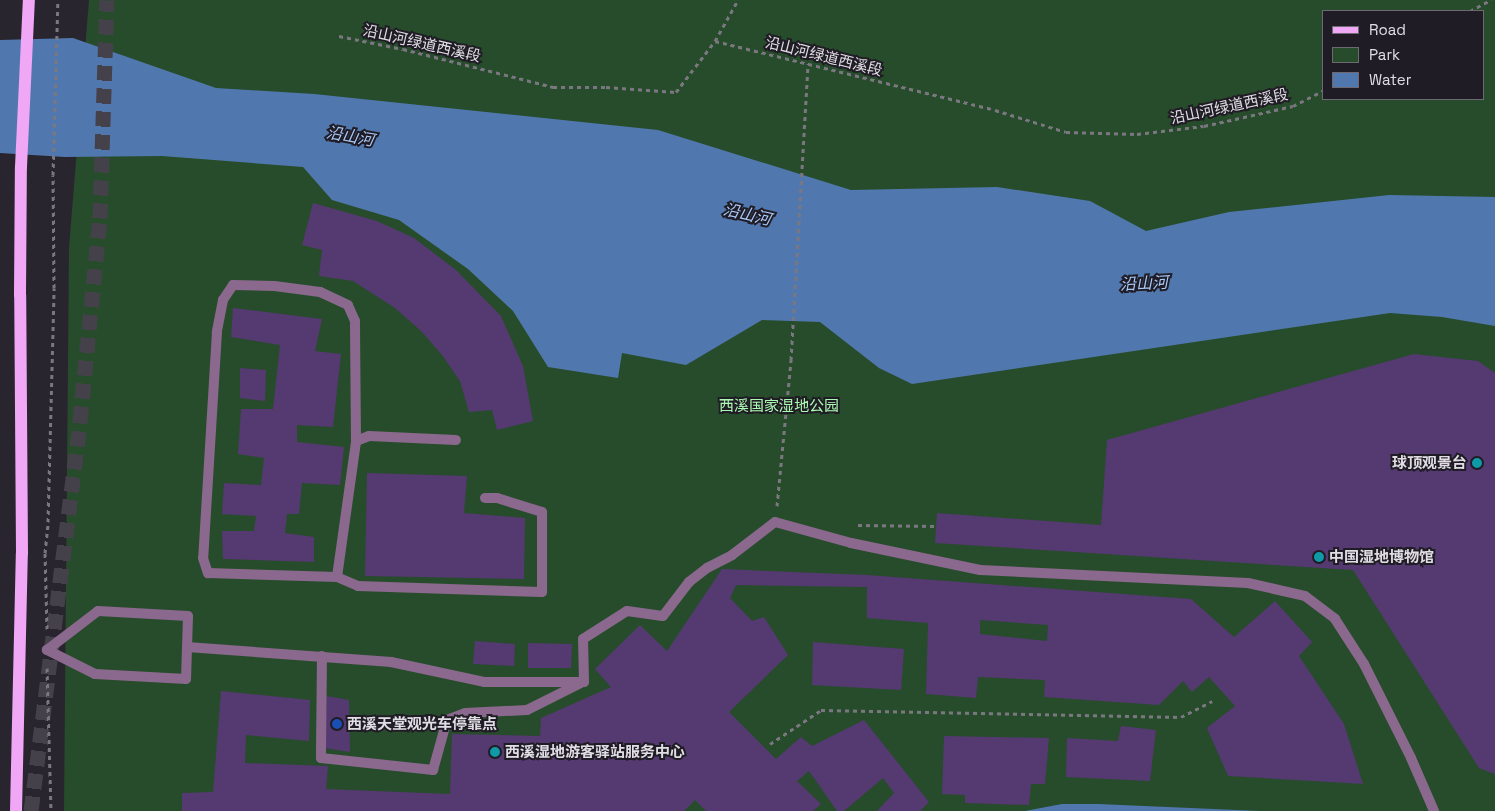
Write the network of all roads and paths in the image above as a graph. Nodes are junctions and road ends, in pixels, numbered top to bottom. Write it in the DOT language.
graph roads {
  1 [pos="29,0"];
  2 [pos="58,0"];
  3 [pos="738,0"];
  4 [pos="1491,0"];
  5 [pos="1472,10"];
  6 [pos="339,36"];
  7 [pos="715,42"];
  8 [pos="808,63"];
  9 [pos="1322,91"];
  10 [pos="456,440"];
  11 [pos="356,441"];
  12 [pos="485,498"];
  13 [pos="776,522"];
  14 [pos="337,577"];
  15 [pos="187,647"];
  16 [pos="47,650"];
  17 [pos="322,656"];
  18 [pos="584,682"];
  19 [pos="1212,701"];
  20 [pos="770,744"];
  21 [pos="16,811"];
  22 [pos="51,811"];
  23 [pos="1434,811"];
  1 -- 21 [label="main road"];
  2 -- 16 [label="path"];
  3 -- 7 [label="path"];
  4 -- 5 [label="path"];
  6 -- 7 [label="path, 沿山河绿道西溪段"];
  7 -- 8 [label="path, 沿山河绿道西溪段"];
  8 -- 9 [label="path, 沿山河绿道西溪段"];
  8 -- 13 [label="path"];
  10 -- 11 [label="street"];
  11 -- 14 [label="street"];
  11 -- 14 [label="street"];
  12 -- 14 [label="street"];
  13 -- 18 [label="street"];
  13 -- 23 [label="street"];
  15 -- 16 [label="street"];
  15 -- 16 [label="street"];
  15 -- 17 [label="street"];
  16 -- 22 [label="path"];
  17 -- 18 [label="street"];
  17 -- 18 [label="street"];
  19 -- 20 [label="path"];
}
